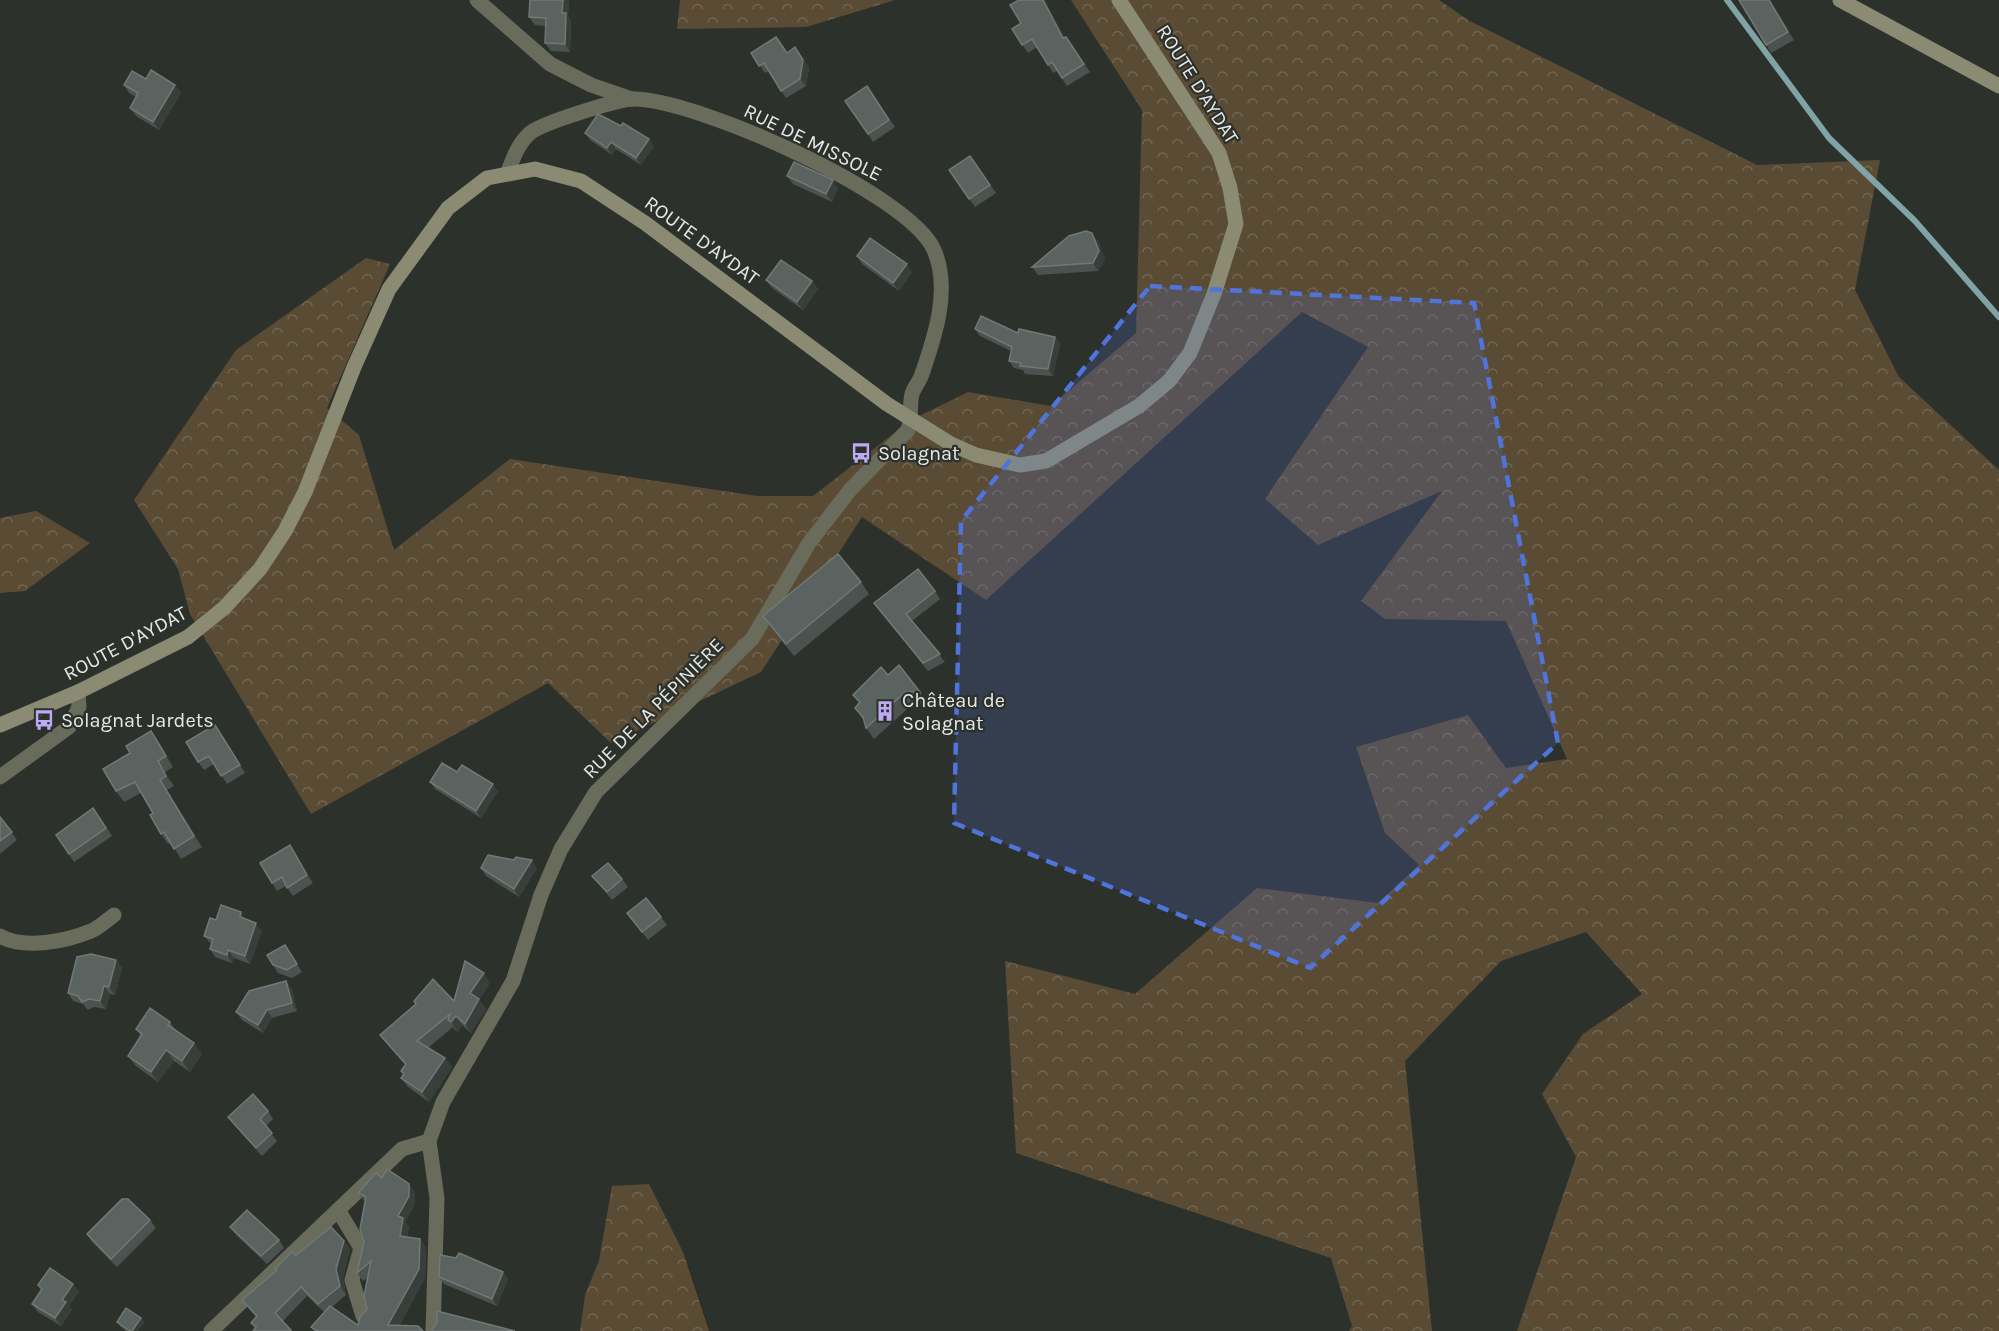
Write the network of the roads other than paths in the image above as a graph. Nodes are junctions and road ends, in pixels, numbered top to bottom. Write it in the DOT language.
graph roads {
  1 [pos="477,0"];
  2 [pos="1119,0"];
  3 [pos="1840,0"];
  4 [pos="1999,86"];
  5 [pos="632,99"];
  6 [pos="508,172"];
  7 [pos="911,420"];
  8 [pos="78,692"];
  9 [pos="0,725"];
  10 [pos="0,777"];
  11 [pos="114,915"];
  12 [pos="0,936"];
  13 [pos="429,1141"];
  14 [pos="338,1210"];
  15 [pos="363,1316"];
  16 [pos="211,1331"];
  17 [pos="433,1331"];
  1 -- 5 [label="street"];
  2 -- 7 [label="main road, ROUTE D'AYDAT"];
  3 -- 4 [label="main road"];
  5 -- 6 [label="street, RUE DE MISSOLE"];
  5 -- 7 [label="street, RUE DE MISSOLE"];
  6 -- 7 [label="main road, ROUTE D'AYDAT"];
  6 -- 8 [label="main road, ROUTE D'AYDAT"];
  7 -- 13 [label="street, RUE DE LA PÉPINIÈRE"];
  8 -- 9 [label="main road, ROUTE D'AYDAT"];
  8 -- 10 [label="street"];
  11 -- 12 [label="street"];
  13 -- 14 [label="street"];
  13 -- 17 [label="street, RUE DE LA PÉPINIÈRE"];
  14 -- 15 [label="street"];
  14 -- 16 [label="street"];
}
